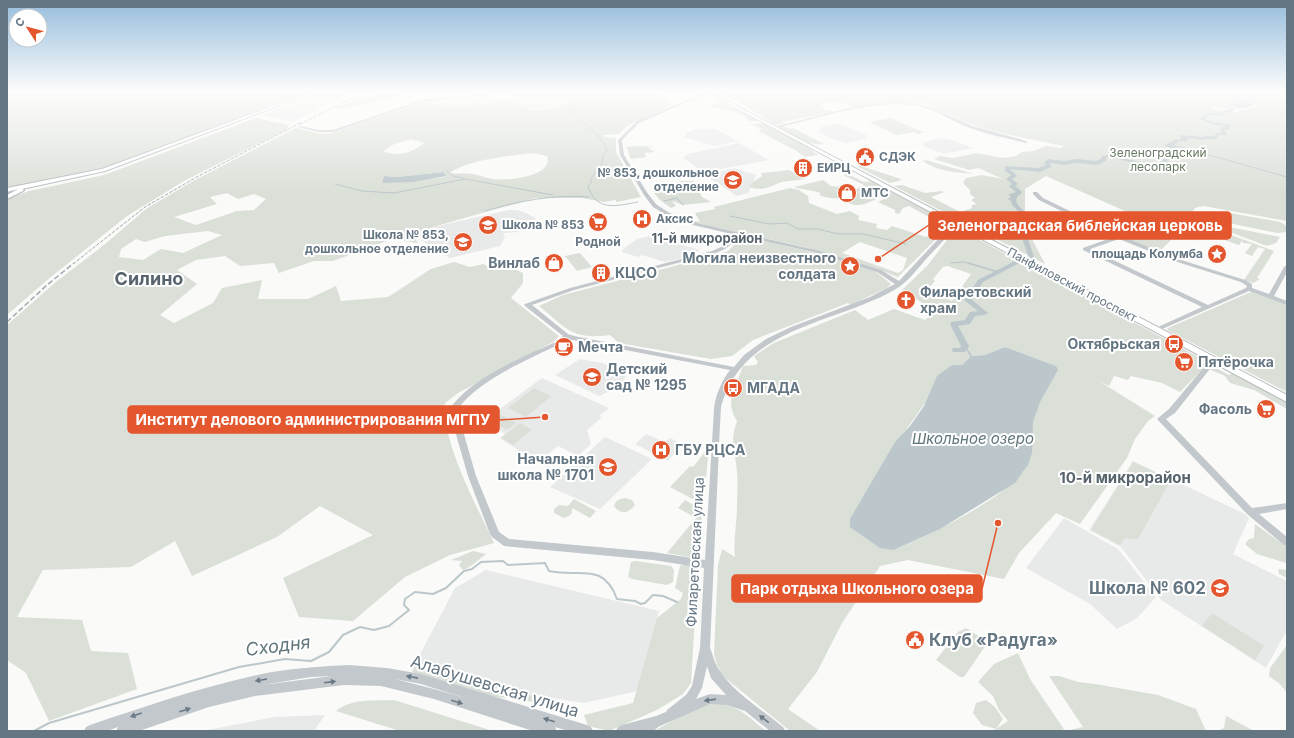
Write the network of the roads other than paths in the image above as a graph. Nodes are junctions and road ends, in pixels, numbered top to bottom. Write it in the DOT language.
graph roads {
  1 [pos="219,126"];
  2 [pos="346,126"];
  3 [pos="632,126"];
  4 [pos="776,126"];
  5 [pos="973,126"];
  6 [pos="300,127"];
  7 [pos="776,127"];
  8 [pos="1026,142"];
  9 [pos="7,193"];
  10 [pos="1035,193"];
  11 [pos="957,223"];
  12 [pos="741,234"];
  13 [pos="1119,237"];
  14 [pos="1287,267"];
  15 [pos="900,284"];
  16 [pos="1250,289"];
  17 [pos="1270,297"];
  18 [pos="1287,303"];
  19 [pos="1207,307"];
  20 [pos="1160,328"];
  21 [pos="567,336"];
  22 [pos="1218,362"];
  23 [pos="734,369"];
  24 [pos="1287,395"];
  25 [pos="1287,399"];
  26 [pos="1287,506"];
  27 [pos="1250,512"];
  28 [pos="1287,542"];
  29 [pos="709,565"];
  30 [pos="705,648"];
  31 [pos="748,706"];
  32 [pos="671,714"];
  33 [pos="656,722"];
  34 [pos="90,731"];
  35 [pos="122,731"];
  36 [pos="551,731"];
  37 [pos="587,731"];
  38 [pos="622,731"];
  39 [pos="645,731"];
  40 [pos="779,731"];
  1 -- 9 [label="main road"];
  2 -- 6 [label="street"];
  3 -- 12 [label="street"];
  4 -- 11 [label="main road, Панфиловский проспект"];
  5 -- 8 [label="street"];
  7 -- 11 [label="main road, Панфиловский проспект"];
  10 -- 13 [label="street"];
  11 -- 15 [label="street, Филаретовская улица"];
  11 -- 20 [label="main road, Панфиловский проспект"];
  11 -- 22 [label="main road, Панфиловский проспект"];
  12 -- 15 [label="street"];
  12 -- 21 [label="street"];
  13 -- 16 [label="street"];
  13 -- 19 [label="street"];
  14 -- 17 [label="street"];
  15 -- 23 [label="street, Филаретовская улица"];
  16 -- 17 [label="street"];
  16 -- 19 [label="street"];
  17 -- 18 [label="street"];
  19 -- 20 [label="street"];
  20 -- 24 [label="main road, Панфиловский проспект"];
  21 -- 23 [label="street"];
  21 -- 29 [label="street"];
  22 -- 25 [label="main road, Панфиловский проспект"];
  22 -- 27 [label="street"];
  23 -- 29 [label="street, Филаретовская улица"];
  26 -- 27 [label="street"];
  27 -- 28 [label="street"];
  29 -- 30 [label="street, Филаретовская улица"];
  30 -- 31 [label="street, Филаретовская улица"];
  30 -- 32 [label="street, Филаретовская улица"];
  31 -- 32 [label="street, one-way"];
  40 -- 31 [label="street, one-way"];
  32 -- 33 [label="street"];
  33 -- 38 [label="street"];
  33 -- 39 [label="street"];
  37 -- 34 [label="street, Алабушевская улица, one-way"];
  35 -- 36 [label="street, Алабушевская улица, one-way"];
}
